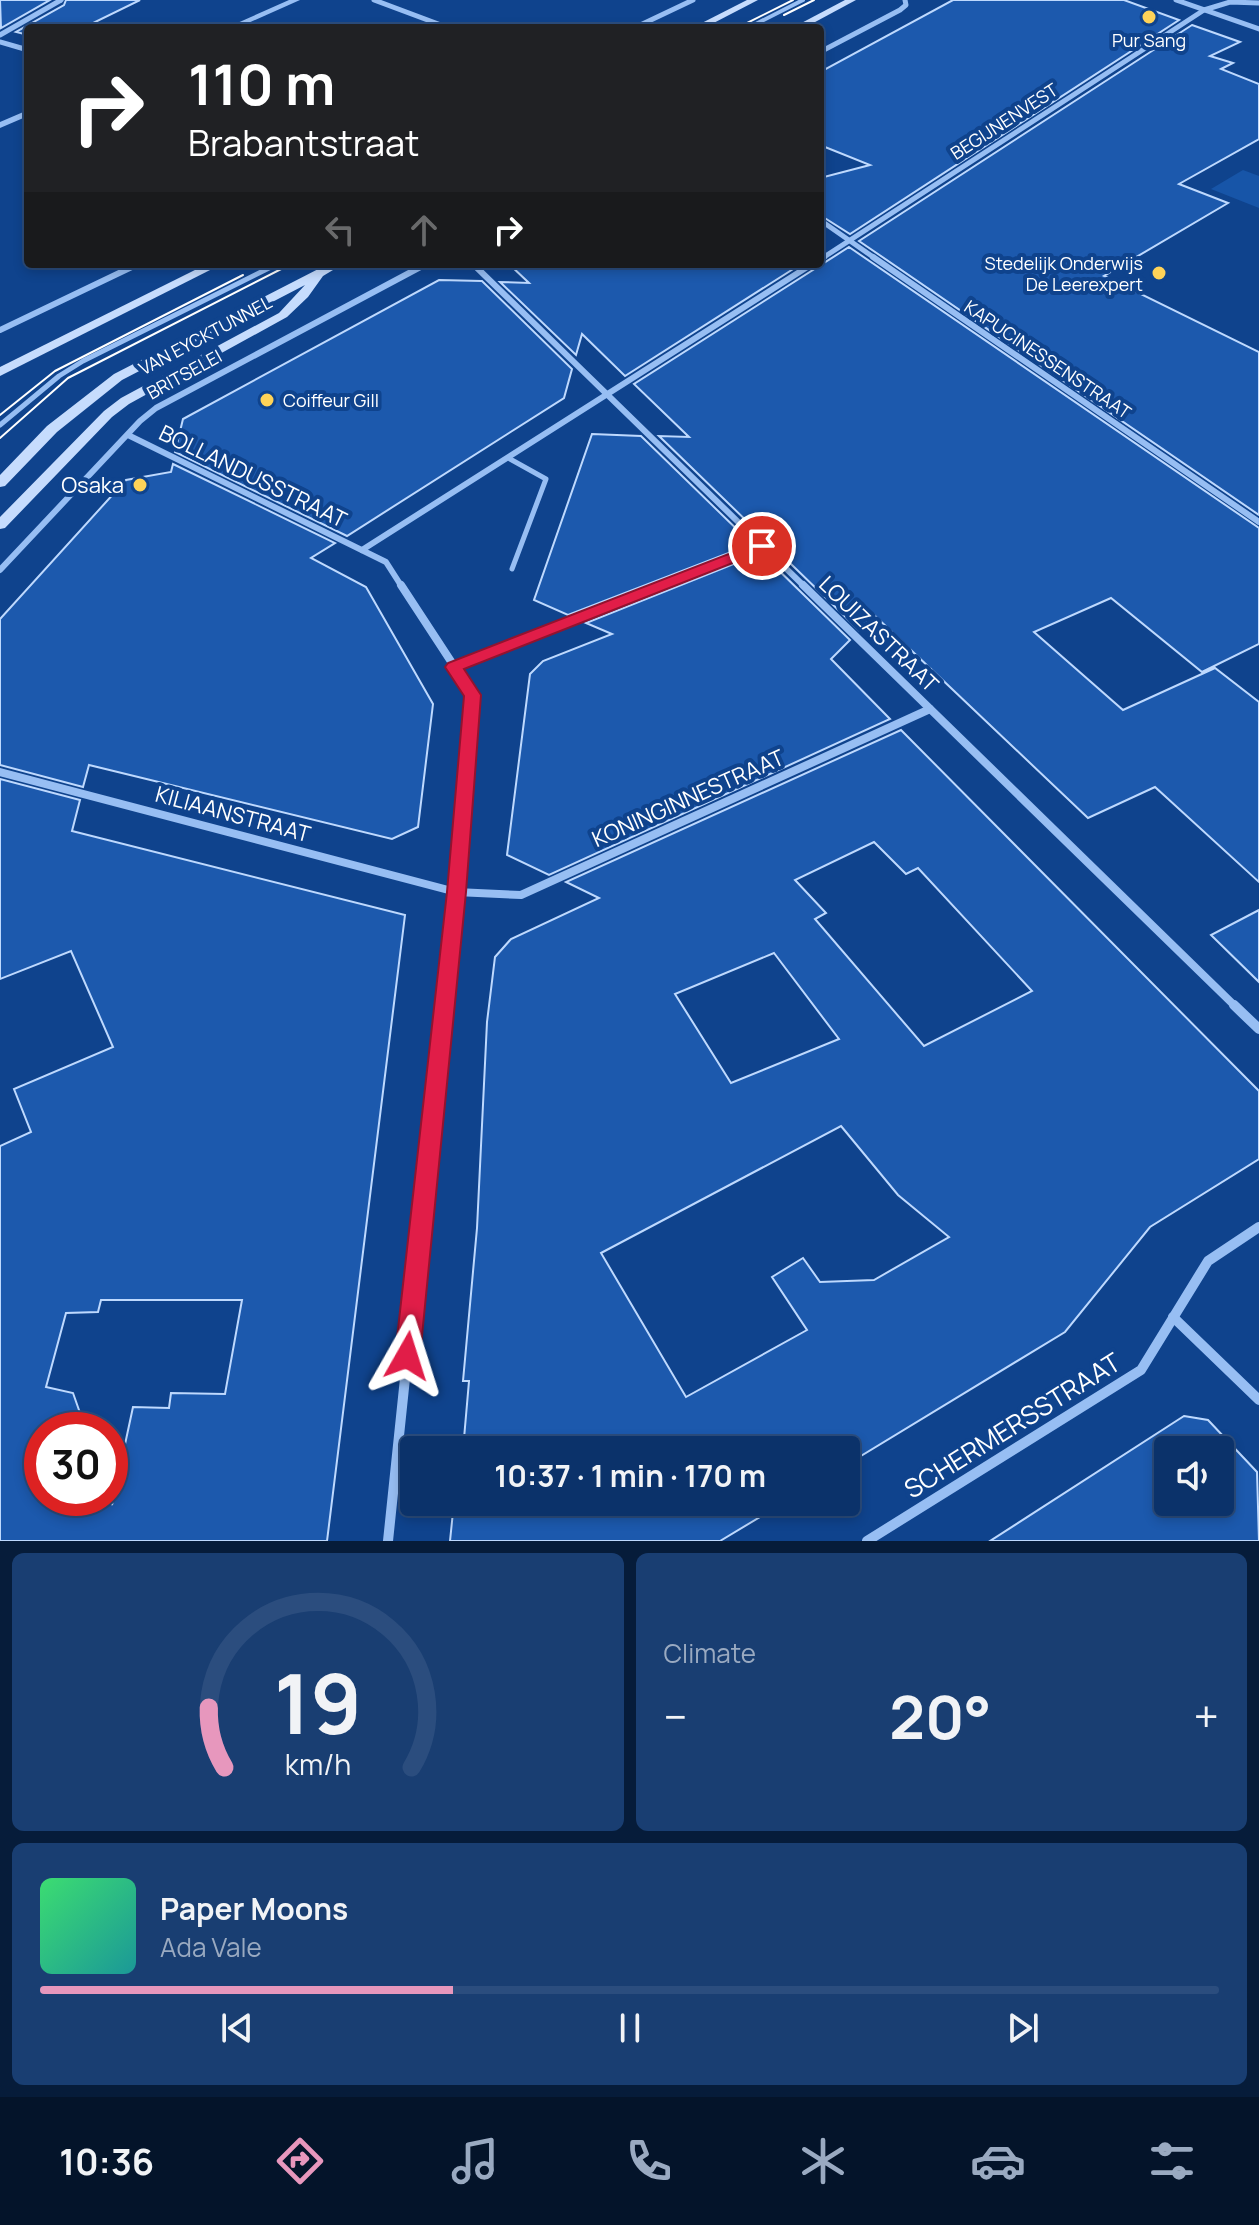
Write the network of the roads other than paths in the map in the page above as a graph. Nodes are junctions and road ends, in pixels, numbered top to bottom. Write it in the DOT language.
graph roads {
  1 [pos="61,0"];
  2 [pos="296,0"];
  3 [pos="374,0"];
  4 [pos="693,0"];
  5 [pos="754,0"];
  6 [pos="803,0"];
  7 [pos="852,0"];
  8 [pos="905,0"];
  9 [pos="1176,0"];
  10 [pos="1259,3"];
  11 [pos="1204,10"];
  12 [pos="239,24"];
  13 [pos="438,24"];
  14 [pos="642,24"];
  15 [pos="705,24"];
  16 [pos="756,24"];
  17 [pos="805,24"];
  18 [pos="1259,29"];
  19 [pos="0,35"];
  20 [pos="0,42"];
  21 [pos="24,49"];
  22 [pos="824,50"];
  23 [pos="24,115"];
  24 [pos="0,125"];
  25 [pos="824,223"];
  26 [pos="850,240"];
  27 [pos="824,256"];
  28 [pos="130,268"];
  29 [pos="208,268"];
  30 [pos="269,268"];
  31 [pos="329,268"];
  32 [pos="418,268"];
  33 [pos="477,268"];
  34 [pos="806,268"];
  35 [pos="319,273"];
  36 [pos="0,330"];
  37 [pos="0,372"];
  38 [pos="608,395"];
  39 [pos="0,425"];
  40 [pos="128,435"];
  41 [pos="510,459"];
  42 [pos="0,483"];
  43 [pos="1259,522"];
  44 [pos="0,525"];
  45 [pos="762,546"];
  46 [pos="362,550"];
  47 [pos="512,569"];
  48 [pos="0,570"];
  49 [pos="454,667"];
  50 [pos="930,709"];
  51 [pos="0,772"];
  52 [pos="456,892"];
  53 [pos="1259,1029"];
  54 [pos="1259,1227"];
  55 [pos="1173,1317"];
  56 [pos="1259,1400"];
  57 [pos="388,1541"];
  58 [pos="867,1541"];
  1 -- 19 [label="street"];
  2 -- 12 [label="street"];
  3 -- 13 [label="street"];
  4 -- 14 [label="street"];
  5 -- 15 [label="main road"];
  6 -- 16 [label="lane"];
  7 -- 17 [label="main road"];
  8 -- 22 [label="street"];
  9 -- 11 [label="street"];
  10 -- 11 [label="street"];
  11 -- 18 [label="street"];
  11 -- 26 [label="street, BEGIJNENVEST"];
  20 -- 21 [label="street"];
  23 -- 24 [label="street"];
  25 -- 26 [label="street, KAPUCINESSENSTRAAT"];
  26 -- 27 [label="street, BEGIJNENVEST"];
  26 -- 43 [label="street, KAPUCINESSENSTRAAT"];
  28 -- 36 [label="street"];
  29 -- 37 [label="main road"];
  30 -- 39 [label="lane"];
  31 -- 35 [label="main road, BRITSELEI"];
  32 -- 40 [label="street, BRITSELEI"];
  33 -- 38 [label="street, LOUIZASTRAAT"];
  34 -- 38 [label="street"];
  35 -- 42 [label="main road, BRITSELEI"];
  35 -- 44 [label="main road, VAN EYCKTUNNEL"];
  38 -- 41 [label="street"];
  38 -- 45 [label="street, LOUIZASTRAAT"];
  40 -- 46 [label="street, BOLLANDUSSTRAAT"];
  40 -- 48 [label="street, BRITSELEI"];
  41 -- 46 [label="street"];
  41 -- 47 [label="lane"];
  45 -- 49 [label="street"];
  45 -- 50 [label="street, LOUIZASTRAAT"];
  46 -- 49 [label="street"];
  49 -- 52 [label="street"];
  50 -- 52 [label="street, KONINGINNESTRAAT"];
  50 -- 53 [label="street, LOUIZASTRAAT"];
  51 -- 52 [label="street, KILIAANSTRAAT"];
  52 -- 57 [label="street"];
  54 -- 55 [label="street, SCHERMERSSTRAAT"];
  55 -- 56 [label="street"];
  55 -- 58 [label="street, SCHERMERSSTRAAT"];
}
